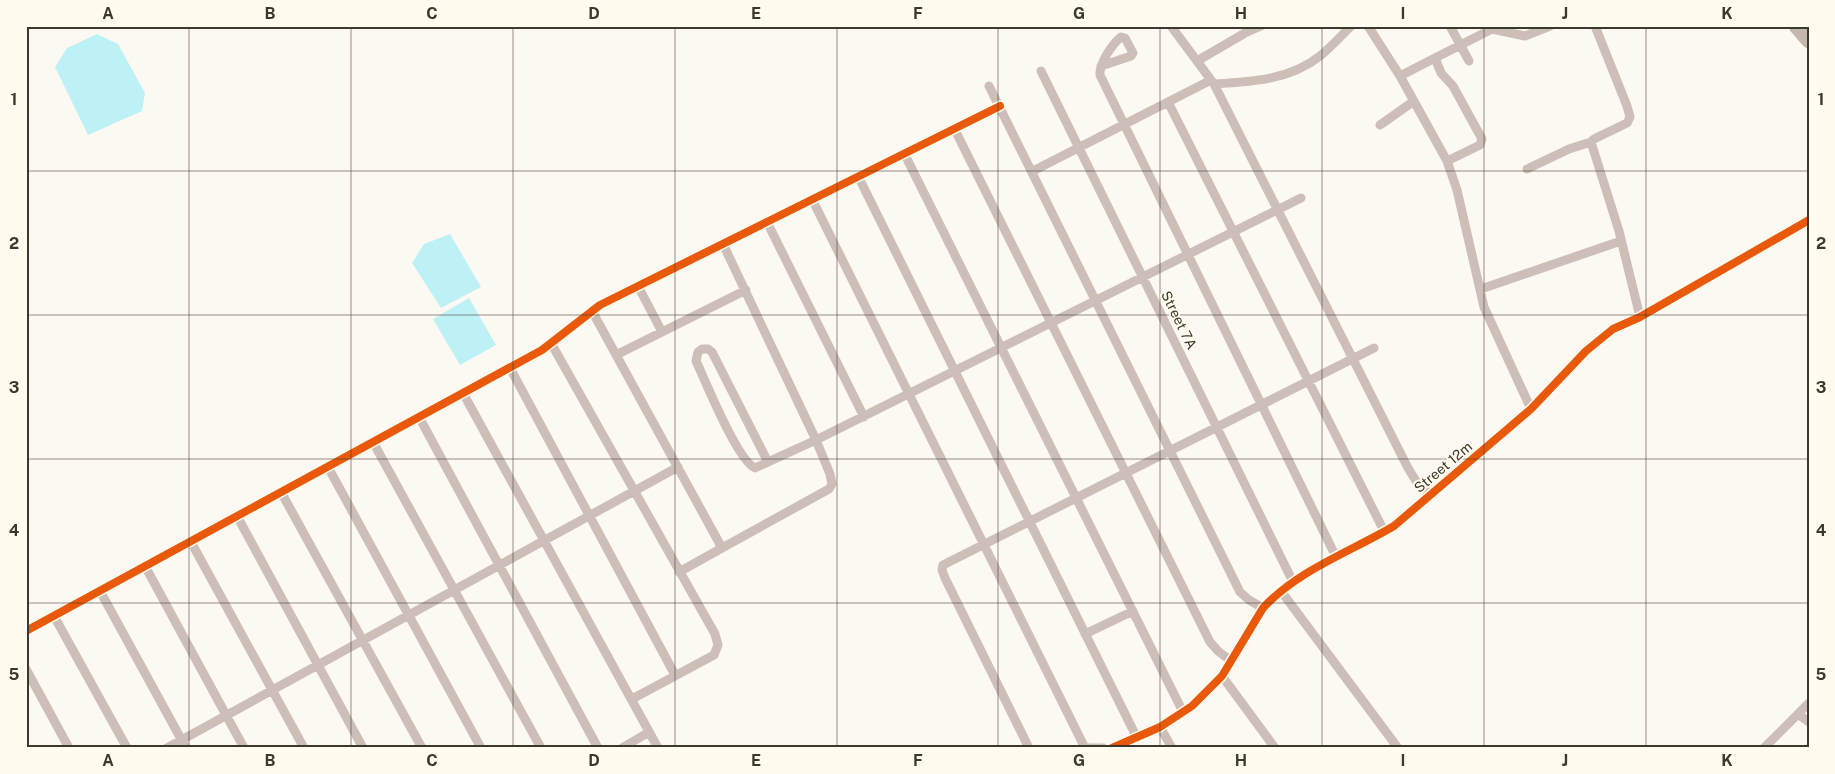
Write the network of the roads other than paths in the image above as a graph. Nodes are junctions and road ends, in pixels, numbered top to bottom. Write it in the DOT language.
graph roads {
  1 [pos="1171,26"];
  2 [pos="1261,26"];
  3 [pos="1351,26"];
  4 [pos="1368,26"];
  5 [pos="1450,26"];
  6 [pos="1550,26"];
  7 [pos="1595,26"];
  8 [pos="1796,26"];
  9 [pos="1809,41"];
  10 [pos="1460,45"];
  11 [pos="1435,58"];
  12 [pos="1197,60"];
  13 [pos="1469,61"];
  14 [pos="1101,66"];
  15 [pos="1040,71"];
  16 [pos="1400,76"];
  17 [pos="1213,82"];
  18 [pos="990,86"];
  19 [pos="1414,101"];
  20 [pos="1168,102"];
  21 [pos="1000,106"];
  22 [pos="1124,124"];
  23 [pos="1380,125"];
  24 [pos="954,128"];
  25 [pos="1591,142"];
  26 [pos="1078,148"];
  27 [pos="904,153"];
  28 [pos="1447,161"];
  29 [pos="1527,168"];
  30 [pos="1033,171"];
  31 [pos="858,176"];
  32 [pos="1301,198"];
  33 [pos="812,199"];
  34 [pos="1278,210"];
  35 [pos="1809,220"];
  36 [pos="767,222"];
  37 [pos="1234,232"];
  38 [pos="1621,241"];
  39 [pos="722,244"];
  40 [pos="1188,255"];
  41 [pos="1143,278"];
  42 [pos="638,286"];
  43 [pos="1481,289"];
  44 [pos="746,290"];
  45 [pos="1097,301"];
  46 [pos="592,311"];
  47 [pos="1640,316"];
  48 [pos="1051,324"];
  49 [pos="662,332"];
  50 [pos="551,343"];
  51 [pos="1002,348"];
  52 [pos="1374,348"];
  53 [pos="616,355"];
  54 [pos="1353,359"];
  55 [pos="510,368"];
  56 [pos="955,372"];
  57 [pos="1309,381"];
  58 [pos="463,393"];
  59 [pos="909,395"];
  60 [pos="1262,405"];
  61 [pos="1530,409"];
  62 [pos="419,417"];
  63 [pos="864,417"];
  64 [pos="1217,428"];
  65 [pos="816,440"];
  66 [pos="373,442"];
  67 [pos="1171,451"];
  68 [pos="768,462"];
  69 [pos="328,467"];
  70 [pos="678,467"];
  71 [pos="1126,474"];
  72 [pos="281,492"];
  73 [pos="634,492"];
  74 [pos="1430,494"];
  75 [pos="1076,499"];
  76 [pos="237,516"];
  77 [pos="590,516"];
  78 [pos="1030,522"];
  79 [pos="1384,531"];
  80 [pos="544,541"];
  81 [pos="191,542"];
  82 [pos="984,545"];
  83 [pos="722,548"];
  84 [pos="1336,557"];
  85 [pos="499,565"];
  86 [pos="145,566"];
  87 [pos="679,572"];
  88 [pos="1293,582"];
  89 [pos="454,590"];
  90 [pos="100,591"];
  91 [pos="1281,591"];
  92 [pos="1262,608"];
  93 [pos="1133,611"];
  94 [pos="409,615"];
  95 [pos="54,616"];
  96 [pos="26,631"];
  97 [pos="1085,634"];
  98 [pos="363,640"];
  99 [pos="1231,661"];
  100 [pos="318,665"];
  101 [pos="26,668"];
  102 [pos="675,674"];
  103 [pos="1222,676"];
  104 [pos="272,690"];
  105 [pos="632,700"];
  106 [pos="1809,704"];
  107 [pos="1183,712"];
  108 [pos="1798,714"];
  109 [pos="226,715"];
  110 [pos="1809,722"];
  111 [pos="1160,727"];
  112 [pos="650,732"];
  113 [pos="1137,738"];
  114 [pos="184,744"];
  115 [pos="69,748"];
  116 [pos="127,748"];
  117 [pos="167,748"];
  118 [pos="244,748"];
  119 [pos="304,748"];
  120 [pos="362,748"];
  121 [pos="422,748"];
  122 [pos="481,748"];
  123 [pos="541,748"];
  124 [pos="598,748"];
  125 [pos="622,748"];
  126 [pos="658,748"];
  127 [pos="1029,748"];
  128 [pos="1085,748"];
  129 [pos="1102,748"];
  130 [pos="1112,748"];
  131 [pos="1172,748"];
  132 [pos="1275,748"];
  133 [pos="1398,748"];
  134 [pos="1764,748"];
  1 -- 12 [label="street"];
  2 -- 12 [label="street"];
  3 -- 17 [label="street"];
  4 -- 16 [label="street"];
  5 -- 10 [label="street"];
  6 -- 10 [label="street"];
  7 -- 25 [label="street"];
  8 -- 9 [label="highway"];
  10 -- 11 [label="street"];
  10 -- 13 [label="street"];
  11 -- 16 [label="street"];
  11 -- 28 [label="street"];
  12 -- 17 [label="street"];
  14 -- 22 [label="street"];
  15 -- 26 [label="street, Street 7A"];
  16 -- 19 [label="street"];
  17 -- 20 [label="street"];
  17 -- 34 [label="street"];
  18 -- 21 [label="street"];
  19 -- 23 [label="street"];
  19 -- 28 [label="street"];
  20 -- 22 [label="street"];
  20 -- 37 [label="street"];
  21 -- 24 [label="street"];
  21 -- 30 [label="street"];
  22 -- 26 [label="street"];
  22 -- 40 [label="street"];
  24 -- 27 [label="street"];
  24 -- 48 [label="street"];
  25 -- 29 [label="street"];
  25 -- 38 [label="street"];
  26 -- 30 [label="street"];
  26 -- 41 [label="street, Street 7A"];
  27 -- 31 [label="street"];
  27 -- 51 [label="street"];
  28 -- 43 [label="street"];
  30 -- 45 [label="street"];
  31 -- 33 [label="street"];
  31 -- 56 [label="street"];
  32 -- 34 [label="street"];
  33 -- 36 [label="street"];
  33 -- 59 [label="street"];
  34 -- 37 [label="street"];
  34 -- 54 [label="street"];
  35 -- 47 [label="street, Street 12m"];
  36 -- 39 [label="street"];
  36 -- 63 [label="street"];
  37 -- 40 [label="street"];
  37 -- 57 [label="street"];
  38 -- 43 [label="street"];
  38 -- 47 [label="street"];
  39 -- 42 [label="street"];
  39 -- 44 [label="street"];
  40 -- 41 [label="street"];
  40 -- 60 [label="street"];
  41 -- 45 [label="street"];
  41 -- 64 [label="street, Street 7A"];
  42 -- 46 [label="street"];
  42 -- 49 [label="street"];
  43 -- 61 [label="street"];
  44 -- 49 [label="street"];
  44 -- 65 [label="street"];
  45 -- 48 [label="street"];
  45 -- 67 [label="street"];
  46 -- 50 [label="street"];
  46 -- 53 [label="street"];
  47 -- 61 [label="street, Street 12m"];
  48 -- 51 [label="street"];
  48 -- 71 [label="street"];
  49 -- 53 [label="street"];
  50 -- 55 [label="street"];
  50 -- 73 [label="street"];
  51 -- 56 [label="street"];
  51 -- 75 [label="street"];
  52 -- 54 [label="street"];
  53 -- 70 [label="street"];
  54 -- 57 [label="street"];
  54 -- 74 [label="street"];
  55 -- 58 [label="street"];
  55 -- 77 [label="street"];
  56 -- 59 [label="street"];
  56 -- 78 [label="street"];
  57 -- 60 [label="street"];
  57 -- 79 [label="street"];
  58 -- 62 [label="street"];
  58 -- 80 [label="street"];
  59 -- 63 [label="street"];
  59 -- 82 [label="street"];
  60 -- 64 [label="street"];
  60 -- 84 [label="street"];
  61 -- 74 [label="street, Street 12m"];
  62 -- 66 [label="street"];
  62 -- 85 [label="street"];
  63 -- 65 [label="street"];
  64 -- 67 [label="street"];
  64 -- 88 [label="street, Street 7A"];
  65 -- 68 [label="street"];
  65 -- 83 [label="street"];
  66 -- 69 [label="street"];
  66 -- 89 [label="street"];
  67 -- 71 [label="street"];
  67 -- 92 [label="street"];
  68 -- 68 [label="street"];
  69 -- 72 [label="street"];
  69 -- 94 [label="street"];
  70 -- 73 [label="street"];
  70 -- 83 [label="street"];
  71 -- 75 [label="street"];
  71 -- 99 [label="street"];
  72 -- 76 [label="street"];
  72 -- 98 [label="street"];
  73 -- 77 [label="street"];
  73 -- 87 [label="street"];
  74 -- 79 [label="street, Street 12m"];
  75 -- 78 [label="street"];
  75 -- 93 [label="street"];
  76 -- 81 [label="street"];
  76 -- 100 [label="street"];
  77 -- 80 [label="street"];
  77 -- 102 [label="street"];
  78 -- 82 [label="street"];
  78 -- 97 [label="street"];
  79 -- 84 [label="street, Street 12m"];
  80 -- 85 [label="street"];
  80 -- 105 [label="street"];
  81 -- 86 [label="street"];
  81 -- 104 [label="street"];
  82 -- 127 [label="street"];
  82 -- 128 [label="street"];
  83 -- 87 [label="street"];
  84 -- 88 [label="street, Street 12m"];
  85 -- 89 [label="street"];
  85 -- 124 [label="street"];
  86 -- 90 [label="street"];
  86 -- 109 [label="street"];
  87 -- 102 [label="street"];
  88 -- 91 [label="street, Street 12m"];
  89 -- 94 [label="street"];
  89 -- 123 [label="street"];
  90 -- 95 [label="street"];
  90 -- 114 [label="street"];
  91 -- 92 [label="street, Street 12m"];
  91 -- 133 [label="street"];
  92 -- 99 [label="street, Street 12m"];
  93 -- 97 [label="street"];
  93 -- 107 [label="street"];
  94 -- 98 [label="street"];
  94 -- 122 [label="street"];
  95 -- 96 [label="street"];
  95 -- 116 [label="street"];
  97 -- 113 [label="street"];
  98 -- 100 [label="street"];
  98 -- 121 [label="street"];
  99 -- 103 [label="street, Street 12m"];
  100 -- 104 [label="street"];
  100 -- 120 [label="street"];
  101 -- 115 [label="street"];
  102 -- 105 [label="street"];
  103 -- 107 [label="street, Street 12m"];
  103 -- 132 [label="street"];
  104 -- 109 [label="street"];
  104 -- 119 [label="street"];
  105 -- 112 [label="street"];
  106 -- 108 [label="street"];
  107 -- 111 [label="street, Street 12m"];
  108 -- 110 [label="street"];
  108 -- 134 [label="street"];
  109 -- 114 [label="street"];
  109 -- 118 [label="street"];
  111 -- 113 [label="street, Street 12m"];
  111 -- 131 [label="street"];
  112 -- 125 [label="street"];
  112 -- 126 [label="street"];
  113 -- 130 [label="street, Street 12m"];
  114 -- 117 [label="street"];
  128 -- 129 [label="street"];
}
